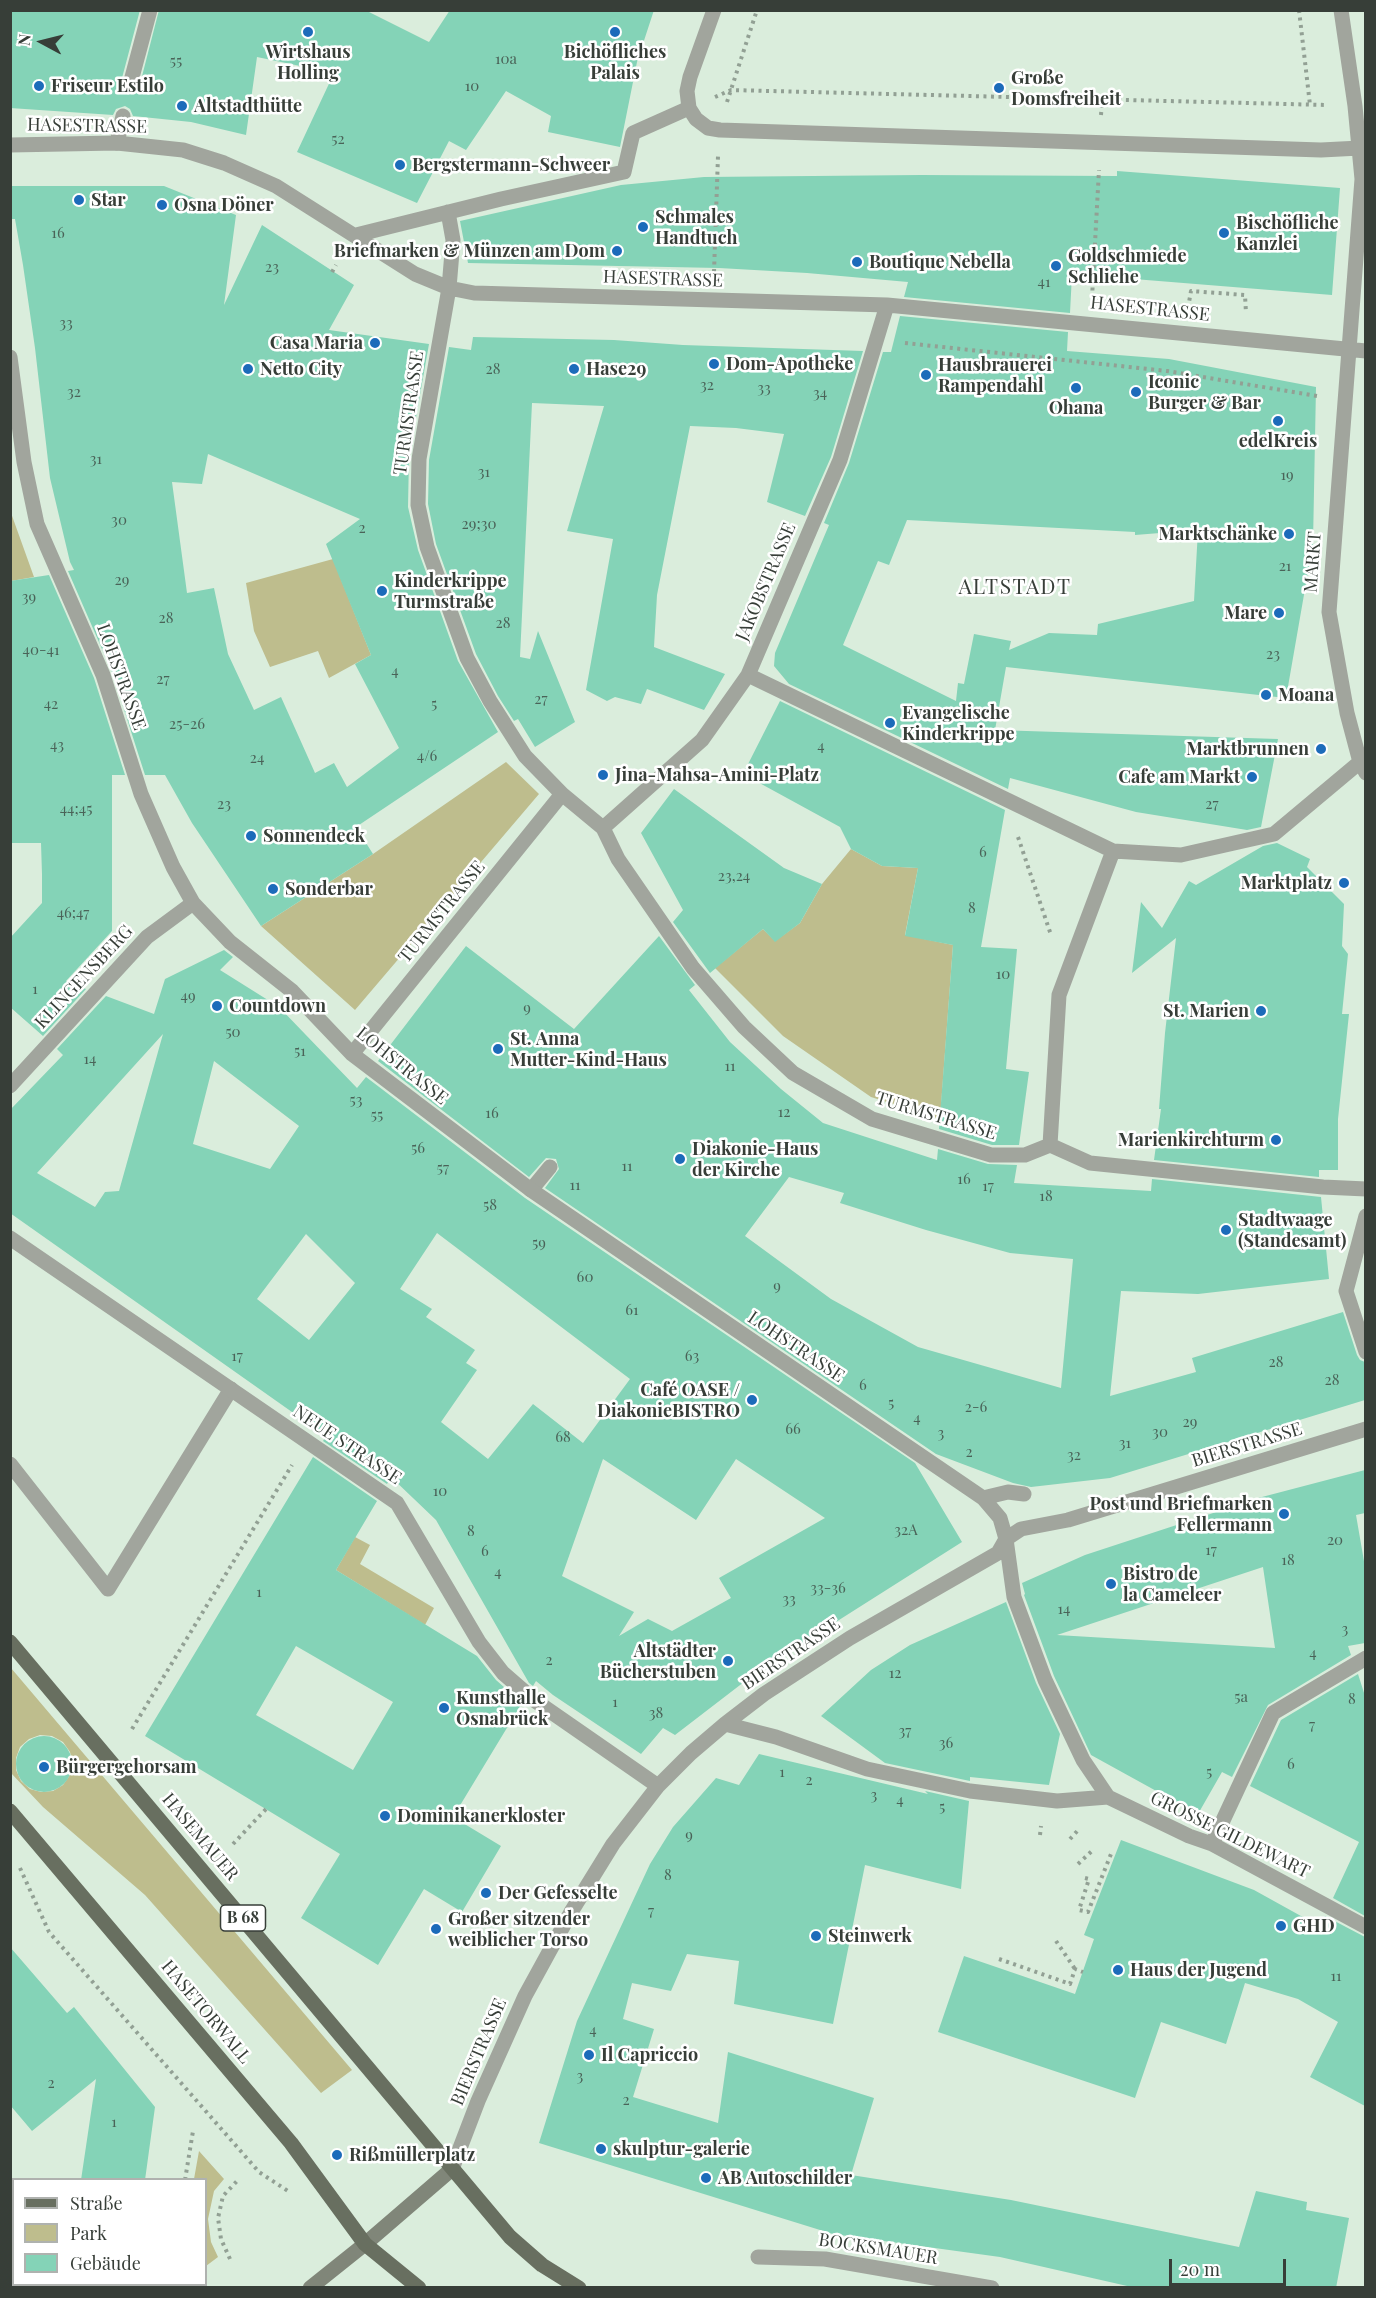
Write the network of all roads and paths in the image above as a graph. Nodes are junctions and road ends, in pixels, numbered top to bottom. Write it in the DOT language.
graph roads {
  1 [pos="150,10"];
  2 [pos="714,10"];
  3 [pos="757,10"];
  4 [pos="1299,10"];
  5 [pos="1341,10"];
  6 [pos="131,81"];
  7 [pos="731,90"];
  8 [pos="1102,101"];
  9 [pos="1310,105"];
  10 [pos="1360,106"];
  11 [pos="689,108"];
  12 [pos="123,116"];
  13 [pos="720,130"];
  14 [pos="1100,141"];
  15 [pos="117,143"];
  16 [pos="10,145"];
  17 [pos="1360,148"];
  18 [pos="448,212"];
  19 [pos="356,235"];
  20 [pos="336,265"];
  21 [pos="332,272"];
  22 [pos="1360,276"];
  23 [pos="1218,286"];
  24 [pos="449,288"];
  25 [pos="1191,291"];
  26 [pos="1217,293"];
  27 [pos="1245,296"];
  28 [pos="713,300"];
  29 [pos="887,304"];
  30 [pos="1090,322"];
  31 [pos="893,342"];
  32 [pos="1349,350"];
  33 [pos="1365,351"];
  34 [pos="10,357"];
  35 [pos="1316,396"];
  36 [pos="17,462"];
  37 [pos="748,675"];
  38 [pos="1363,767"];
  39 [pos="562,794"];
  40 [pos="1006,801"];
  41 [pos="603,828"];
  42 [pos="1113,851"];
  43 [pos="193,903"];
  44 [pos="1052,937"];
  45 [pos="352,1054"];
  46 [pos="10,1086"];
  47 [pos="1050,1145"];
  48 [pos="550,1167"];
  49 [pos="1365,1189"];
  50 [pos="531,1190"];
  51 [pos="1365,1216"];
  52 [pos="10,1238"];
  53 [pos="1358,1272"];
  54 [pos="1365,1352"];
  55 [pos="231,1389"];
  56 [pos="1365,1428"];
  57 [pos="306,1441"];
  58 [pos="10,1464"];
  59 [pos="1024,1494"];
  60 [pos="983,1498"];
  61 [pos="1006,1539"];
  62 [pos="10,1642"];
  63 [pos="1365,1658"];
  64 [pos="725,1724"];
  65 [pos="132,1729"];
  66 [pos="658,1786"];
  67 [pos="1108,1797"];
  68 [pos="266,1809"];
  69 [pos="10,1811"];
  70 [pos="1085,1823"];
  71 [pos="1070,1839"];
  72 [pos="233,1844"];
  73 [pos="1212,1844"];
  74 [pos="1094,1849"];
  75 [pos="1111,1854"];
  76 [pos="17,1859"];
  77 [pos="1078,1864"];
  78 [pos="1085,1878"];
  79 [pos="1365,1927"];
  80 [pos="1056,1941"];
  81 [pos="999,1959"];
  82 [pos="1075,1969"];
  83 [pos="1083,1972"];
  84 [pos="193,2131"];
  85 [pos="452,2169"];
  86 [pos="185,2178"];
  87 [pos="237,2181"];
  88 [pos="298,2198"];
  89 [pos="365,2244"];
  90 [pos="758,2257"];
  91 [pos="230,2259"];
  92 [pos="310,2288"];
  93 [pos="419,2288"];
  94 [pos="579,2288"];
  95 [pos="992,2288"];
  1 -- 6 [label="street"];
  2 -- 11 [label="street"];
  3 -- 7 [label="path"];
  4 -- 9 [label="path"];
  5 -- 10 [label="street"];
  7 -- 8 [label="path"];
  7 -- 11 [label="path"];
  7 -- 13 [label="path"];
  8 -- 9 [label="path"];
  8 -- 14 [label="path"];
  9 -- 10 [label="path"];
  10 -- 17 [label="street"];
  11 -- 13 [label="street"];
  11 -- 18 [label="street"];
  12 -- 15 [label="street"];
  13 -- 14 [label="street"];
  13 -- 28 [label="path"];
  14 -- 17 [label="street"];
  14 -- 30 [label="path"];
  15 -- 16 [label="street, HASESTRASSE"];
  15 -- 19 [label="street, HASESTRASSE"];
  17 -- 22 [label="street"];
  18 -- 19 [label="street"];
  18 -- 24 [label="street"];
  19 -- 24 [label="street, HASESTRASSE"];
  20 -- 21 [label="path"];
  22 -- 32 [label="street"];
  23 -- 26 [label="path"];
  24 -- 28 [label="street, HASESTRASSE"];
  24 -- 39 [label="street, TURMSTRASSE"];
  25 -- 26 [label="path"];
  26 -- 27 [label="path"];
  28 -- 29 [label="street, HASESTRASSE"];
  29 -- 30 [label="street, HASESTRASSE"];
  29 -- 37 [label="street, JAKOBSTRASSE"];
  30 -- 32 [label="street, HASESTRASSE"];
  31 -- 35 [label="path"];
  32 -- 33 [label="street, HASESTRASSE"];
  32 -- 38 [label="street, MARKT"];
  34 -- 36 [label="street, LOHSTRASSE"];
  36 -- 43 [label="street, LOHSTRASSE"];
  37 -- 40 [label="street"];
  37 -- 41 [label="street, JAKOBSTRASSE"];
  38 -- 42 [label="street"];
  39 -- 41 [label="street, TURMSTRASSE"];
  39 -- 45 [label="street, TURMSTRASSE"];
  40 -- 42 [label="street"];
  40 -- 44 [label="path"];
  41 -- 47 [label="street, TURMSTRASSE"];
  42 -- 47 [label="street"];
  43 -- 45 [label="street, LOHSTRASSE"];
  43 -- 46 [label="street, KLINGENSBERG"];
  45 -- 50 [label="street, LOHSTRASSE"];
  47 -- 49 [label="street"];
  48 -- 50 [label="street"];
  50 -- 60 [label="street, LOHSTRASSE"];
  51 -- 53 [label="street"];
  52 -- 55 [label="street, NEUE STRASSE"];
  53 -- 54 [label="street"];
  55 -- 57 [label="street, NEUE STRASSE"];
  55 -- 58 [label="street"];
  56 -- 61 [label="street, BIERSTRASSE"];
  57 -- 65 [label="path"];
  57 -- 66 [label="street, NEUE STRASSE"];
  59 -- 60 [label="street"];
  60 -- 61 [label="street, LOHSTRASSE"];
  61 -- 64 [label="street, BIERSTRASSE"];
  61 -- 67 [label="street"];
  62 -- 85 [label="main road, HASEMAUER / B 68"];
  63 -- 73 [label="street"];
  64 -- 66 [label="street, BIERSTRASSE"];
  64 -- 67 [label="street"];
  66 -- 85 [label="street, BIERSTRASSE"];
  67 -- 73 [label="street, GROSSE GILDEWART"];
  68 -- 72 [label="path"];
  69 -- 89 [label="main road, HASETORWALL"];
  70 -- 71 [label="path"];
  73 -- 79 [label="street, GROSSE GILDEWART"];
  74 -- 77 [label="path"];
  75 -- 78 [label="path"];
  76 -- 88 [label="path"];
  80 -- 82 [label="path"];
  81 -- 82 [label="path"];
  82 -- 83 [label="path"];
  84 -- 86 [label="path"];
  85 -- 89 [label="main road"];
  85 -- 94 [label="main road, B 68"];
  87 -- 91 [label="path"];
  89 -- 92 [label="main road"];
  89 -- 93 [label="main road, HASETORWALL"];
  90 -- 95 [label="street, BOCKSMAUER"];
}
